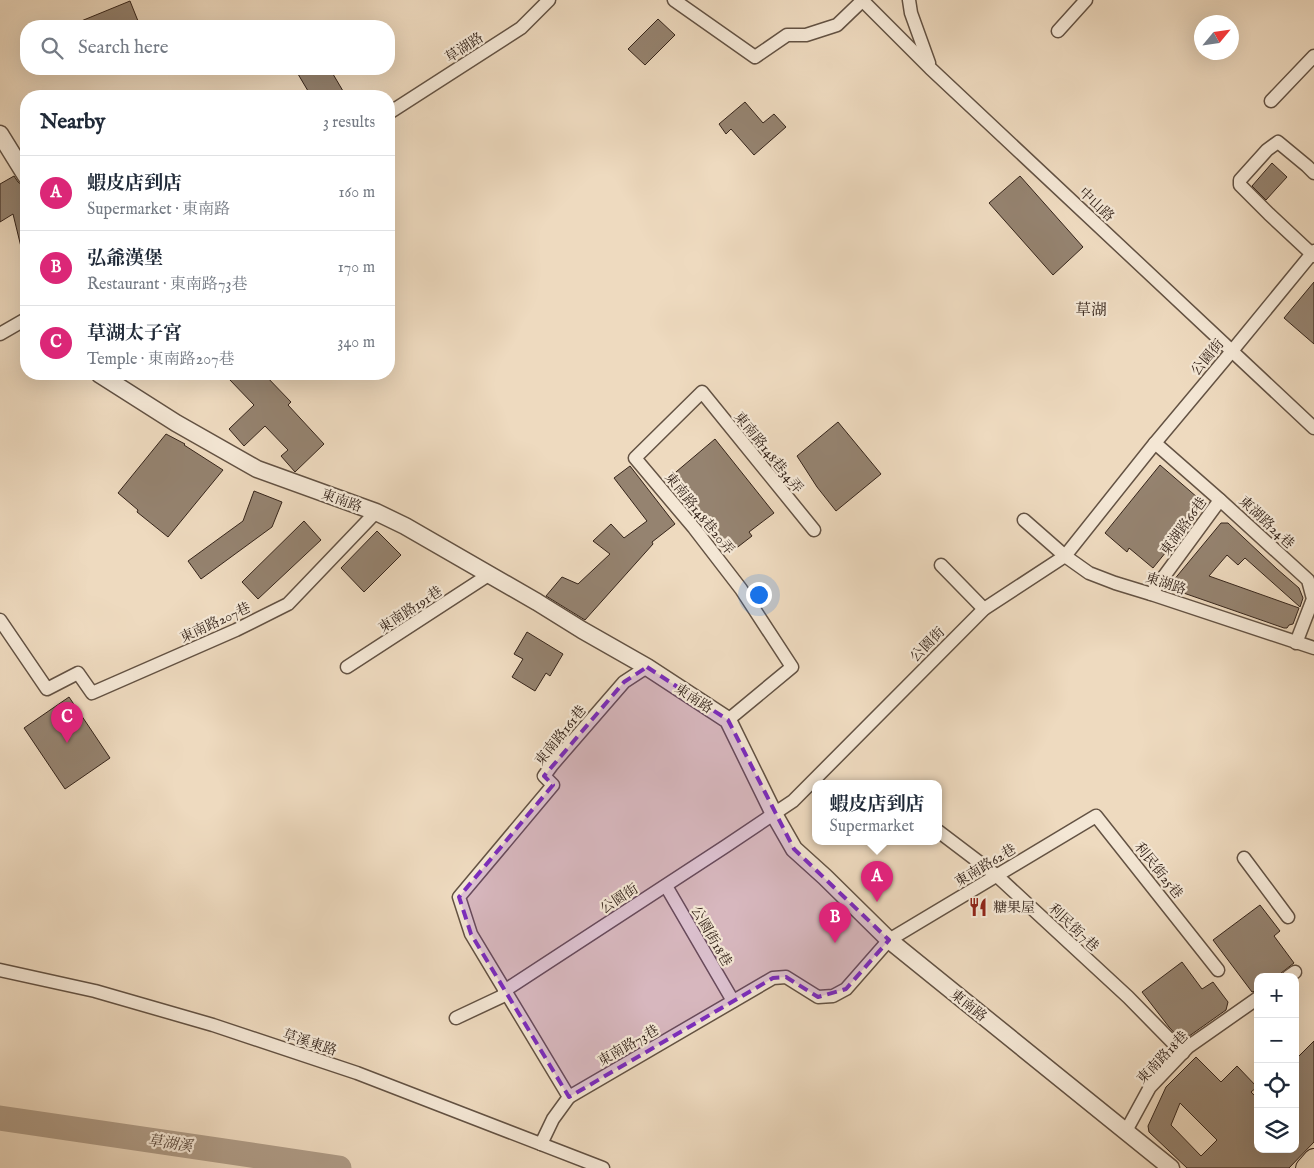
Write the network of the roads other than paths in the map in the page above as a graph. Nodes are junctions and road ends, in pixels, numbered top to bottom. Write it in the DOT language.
graph roads {
  1 [pos="549,0"];
  2 [pos="674,0"];
  3 [pos="862,0"];
  4 [pos="909,0"];
  5 [pos="1086,0"];
  6 [pos="1058,31"];
  7 [pos="1314,56"];
  8 [pos="930,68"];
  9 [pos="1271,101"];
  10 [pos="395,109"];
  11 [pos="0,134"];
  12 [pos="20,166"];
  13 [pos="1314,173"];
  14 [pos="1313,253"];
  15 [pos="20,322"];
  16 [pos="0,334"];
  17 [pos="1232,351"];
  18 [pos="108,380"];
  19 [pos="702,392"];
  20 [pos="1314,428"];
  21 [pos="1155,443"];
  22 [pos="1220,500"];
  23 [pos="376,512"];
  24 [pos="1024,520"];
  25 [pos="814,530"];
  26 [pos="1065,556"];
  27 [pos="941,565"];
  28 [pos="490,574"];
  29 [pos="1152,594"];
  30 [pos="984,610"];
  31 [pos="0,620"];
  32 [pos="1296,643"];
  33 [pos="1314,648"];
  34 [pos="346,667"];
  35 [pos="647,667"];
  36 [pos="728,720"];
  37 [pos="815,780"];
  38 [pos="812,783"];
  39 [pos="774,814"];
  40 [pos="1096,816"];
  41 [pos="942,834"];
  42 [pos="1244,858"];
  43 [pos="996,875"];
  44 [pos="666,886"];
  45 [pos="1288,917"];
  46 [pos="889,940"];
  47 [pos="0,970"];
  48 [pos="1218,970"];
  49 [pos="506,992"];
  50 [pos="1254,1001"];
  51 [pos="733,1002"];
  52 [pos="456,1018"];
  53 [pos="1183,1053"];
  54 [pos="569,1097"];
  55 [pos="1126,1131"];
  56 [pos="541,1144"];
  57 [pos="1314,1159"];
  58 [pos="603,1168"];
  59 [pos="1171,1168"];
  60 [pos="1306,1168"];
  1 -- 10 [label="street, 草湖路"];
  2 -- 3 [label="street"];
  3 -- 8 [label="street, 中山路"];
  4 -- 8 [label="street"];
  5 -- 6 [label="street"];
  7 -- 9 [label="street"];
  8 -- 17 [label="street, 中山路"];
  11 -- 12 [label="street"];
  13 -- 14 [label="street, 公園街"];
  14 -- 17 [label="street, 公園街"];
  15 -- 16 [label="street"];
  17 -- 20 [label="street, 中山路"];
  17 -- 21 [label="street, 公園街"];
  18 -- 23 [label="street, 東南路"];
  19 -- 25 [label="street, 東南路148巷34弄"];
  19 -- 36 [label="street, 東南路148巷20弄"];
  21 -- 22 [label="street, 東湖路24巷"];
  21 -- 26 [label="street, 公園街"];
  22 -- 29 [label="street, 東湖路66巷"];
  22 -- 32 [label="street, 東湖路24巷"];
  23 -- 28 [label="street, 東南路"];
  23 -- 31 [label="street, 東南路207巷"];
  24 -- 26 [label="street, 東湖路"];
  26 -- 29 [label="street, 東湖路"];
  26 -- 30 [label="street, 公園街"];
  27 -- 30 [label="street"];
  28 -- 34 [label="street, 東南路191巷"];
  28 -- 35 [label="street, 東南路"];
  29 -- 32 [label="street, 東湖路"];
  30 -- 37 [label="street, 公園街"];
  32 -- 33 [label="street, 東湖路"];
  35 -- 36 [label="street, 東南路"];
  35 -- 49 [label="street, 東南路161巷"];
  36 -- 39 [label="street, 東南路"];
  38 -- 39 [label="street, 公園街"];
  39 -- 44 [label="street, 公園街"];
  39 -- 46 [label="street, 東南路"];
  40 -- 43 [label="street, 東南路62巷"];
  40 -- 48 [label="street, 利民街25巷"];
  41 -- 43 [label="street, 利民街7巷"];
  42 -- 45 [label="street"];
  43 -- 46 [label="street, 東南路62巷"];
  43 -- 53 [label="street, 利民街7巷"];
  44 -- 49 [label="street, 公園街"];
  44 -- 51 [label="street, 公園街18巷"];
  46 -- 51 [label="street, 東南路73巷"];
  46 -- 55 [label="street, 東南路"];
  47 -- 56 [label="street, 草溪東路"];
  49 -- 52 [label="street, 公園街"];
  49 -- 54 [label="street"];
  50 -- 53 [label="street, 東南路18巷"];
  51 -- 54 [label="street, 東南路73巷"];
  53 -- 55 [label="street, 東南路18巷"];
  54 -- 56 [label="street"];
  55 -- 59 [label="street, 東南路"];
  56 -- 58 [label="street, 草溪東路"];
  57 -- 60 [label="main road"];
}
